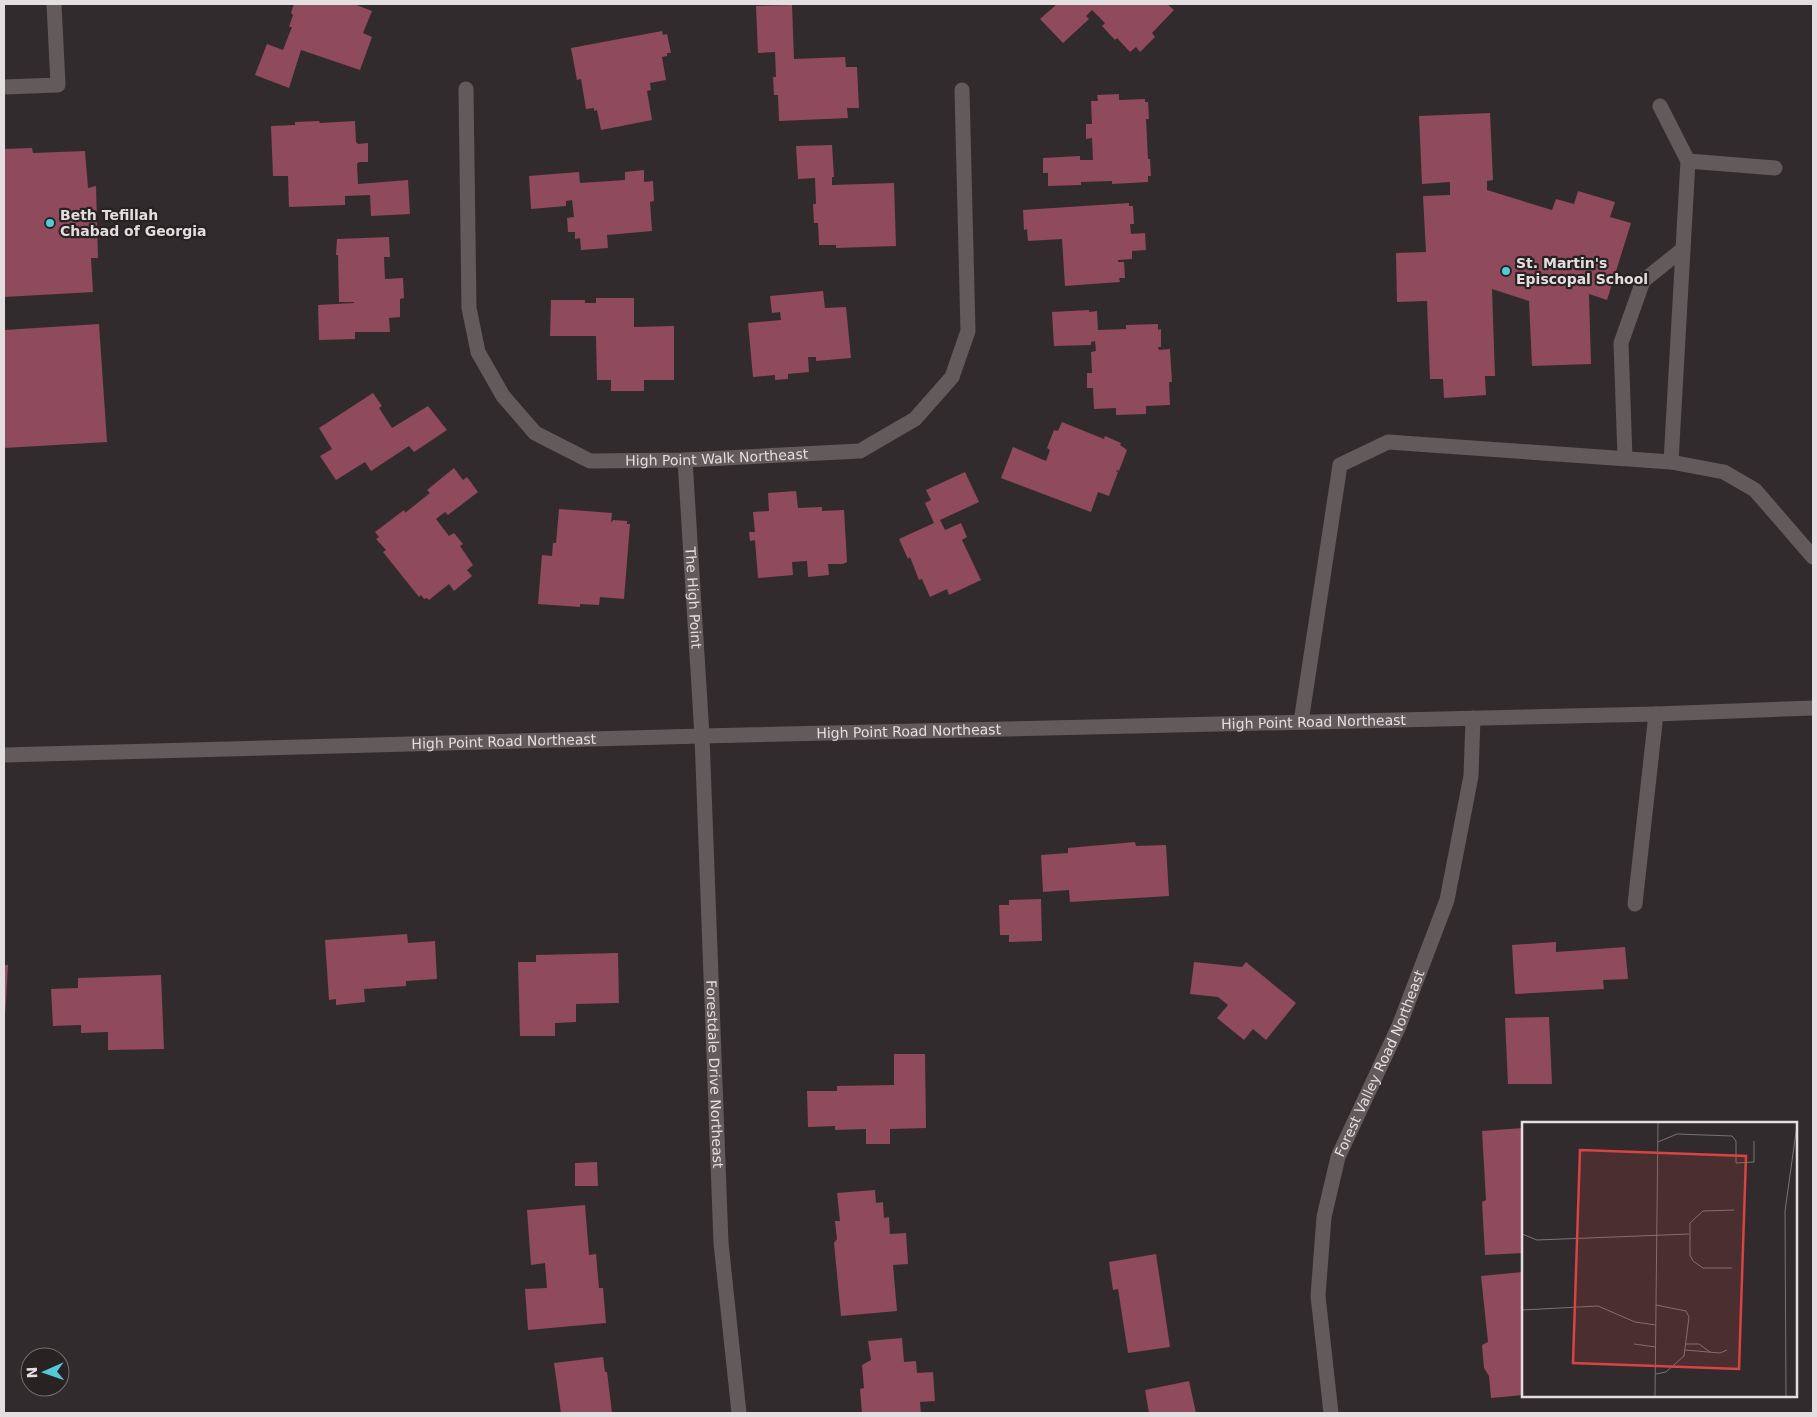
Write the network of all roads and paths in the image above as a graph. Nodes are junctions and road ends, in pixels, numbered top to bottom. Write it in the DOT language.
graph roads {
  1 [pos="54,4"];
  2 [pos="4,87"];
  3 [pos="466,89"];
  4 [pos="962,90"];
  5 [pos="1660,106"];
  6 [pos="1688,161"];
  7 [pos="1775,168"];
  8 [pos="1683,249"];
  9 [pos="1625,458"];
  10 [pos="685,460"];
  11 [pos="1671,462"];
  12 [pos="1813,557"];
  13 [pos="1813,708"];
  14 [pos="1656,714"];
  15 [pos="1474,718"];
  16 [pos="1301,722"];
  17 [pos="702,736"];
  18 [pos="4,755"];
  19 [pos="1635,904"];
  20 [pos="739,1413"];
  21 [pos="1331,1413"];
  1 -- 2 [label="street"];
  3 -- 10 [label="street, High Point Walk Northeast"];
  4 -- 10 [label="street, High Point Walk Northeast"];
  5 -- 6 [label="street"];
  6 -- 7 [label="street"];
  6 -- 8 [label="street"];
  8 -- 9 [label="street"];
  8 -- 11 [label="street"];
  9 -- 11 [label="street"];
  9 -- 16 [label="street"];
  10 -- 17 [label="street, The High Point"];
  11 -- 12 [label="street"];
  13 -- 14 [label="street, High Point Road Northeast"];
  14 -- 15 [label="street, High Point Road Northeast"];
  14 -- 19 [label="street"];
  15 -- 16 [label="street, High Point Road Northeast"];
  15 -- 21 [label="street, Forest Valley Road Northeast"];
  16 -- 17 [label="street, High Point Road Northeast"];
  17 -- 18 [label="street, High Point Road Northeast"];
  17 -- 20 [label="street, Forestdale Drive Northeast"];
}
